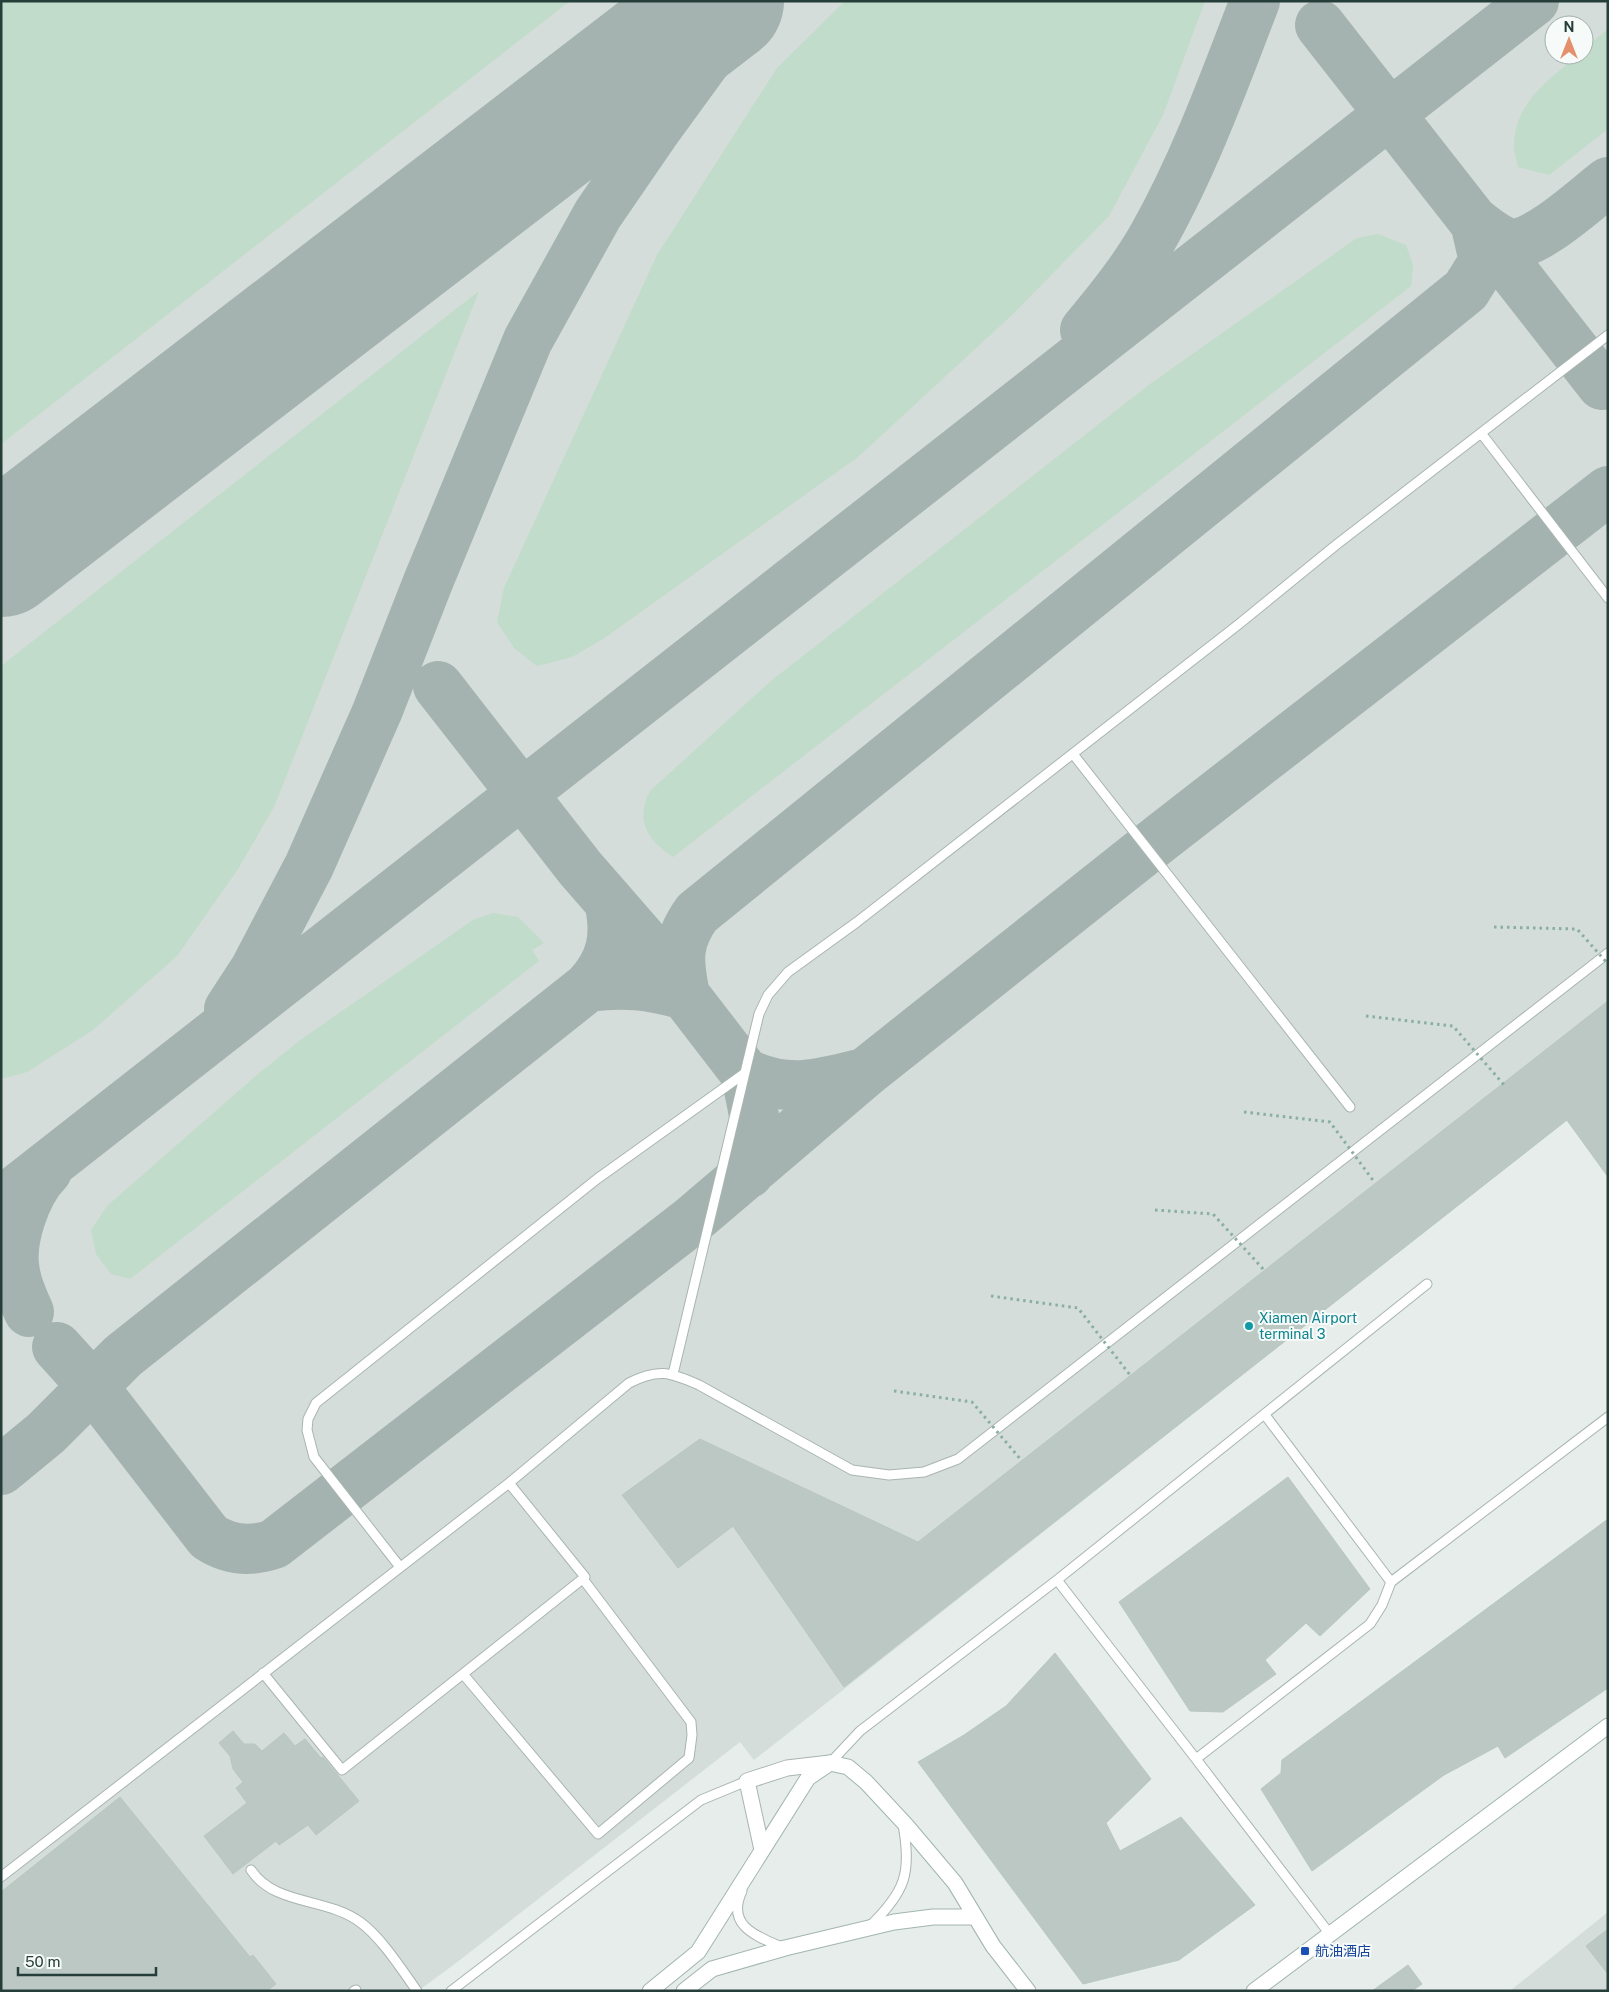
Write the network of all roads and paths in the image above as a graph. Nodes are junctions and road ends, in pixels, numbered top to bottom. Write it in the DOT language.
graph roads {
  1 [pos="1608,335"];
  2 [pos="1481,433"];
  3 [pos="1608,598"];
  4 [pos="1073,754"];
  5 [pos="1494,927"];
  6 [pos="1608,953"];
  7 [pos="1608,964"];
  8 [pos="1366,1016"];
  9 [pos="745,1073"];
  10 [pos="1505,1086"];
  11 [pos="1350,1107"];
  12 [pos="1244,1112"];
  13 [pos="1375,1183"];
  14 [pos="1155,1210"];
  15 [pos="1264,1270"];
  16 [pos="1427,1284"];
  17 [pos="991,1296"];
  18 [pos="674,1374"];
  19 [pos="1130,1375"];
  20 [pos="894,1391"];
  21 [pos="1265,1414"];
  22 [pos="1608,1417"];
  23 [pos="1022,1461"];
  24 [pos="509,1483"];
  25 [pos="400,1567"];
  26 [pos="583,1579"];
  27 [pos="1057,1580"];
  28 [pos="1391,1582"];
  29 [pos="263,1673"];
  30 [pos="463,1674"];
  31 [pos="1608,1726"];
  32 [pos="1196,1759"];
  33 [pos="830,1763"];
  34 [pos="747,1781"];
  35 [pos="902,1821"];
  36 [pos="759,1854"];
  37 [pos="251,1870"];
  38 [pos="1,1877"];
  39 [pos="975,1917"];
  40 [pos="868,1928"];
  41 [pos="1329,1933"];
  42 [pos="784,1948"];
  43 [pos="417,1991"];
  44 [pos="451,1991"];
  45 [pos="650,1991"];
  46 [pos="684,1991"];
  47 [pos="1028,1991"];
  48 [pos="1254,1991"];
  1 -- 2 [label="lane"];
  2 -- 3 [label="lane"];
  2 -- 4 [label="lane"];
  4 -- 9 [label="lane"];
  4 -- 11 [label="lane"];
  5 -- 7 [label="path, bridge"];
  6 -- 18 [label="lane"];
  8 -- 10 [label="path, bridge"];
  9 -- 18 [label="lane"];
  9 -- 25 [label="lane"];
  12 -- 13 [label="path, bridge"];
  14 -- 15 [label="path, bridge"];
  16 -- 21 [label="lane"];
  17 -- 19 [label="path, bridge"];
  18 -- 24 [label="lane"];
  20 -- 23 [label="path, bridge"];
  21 -- 27 [label="lane"];
  21 -- 28 [label="lane"];
  22 -- 28 [label="lane"];
  24 -- 25 [label="lane"];
  24 -- 26 [label="lane"];
  25 -- 29 [label="lane"];
  26 -- 30 [label="lane"];
  26 -- 30 [label="lane"];
  27 -- 32 [label="lane"];
  27 -- 33 [label="lane"];
  28 -- 32 [label="lane"];
  29 -- 30 [label="lane"];
  29 -- 38 [label="lane"];
  31 -- 41 [label="main road"];
  32 -- 41 [label="lane"];
  33 -- 34 [label="main road"];
  33 -- 35 [label="main road"];
  33 -- 36 [label="main road"];
  34 -- 36 [label="main road"];
  34 -- 44 [label="lane"];
  35 -- 39 [label="main road"];
  35 -- 40 [label="lane"];
  36 -- 42 [label="lane"];
  36 -- 45 [label="main road"];
  37 -- 43 [label="lane"];
  39 -- 40 [label="main road"];
  39 -- 47 [label="main road"];
  40 -- 42 [label="main road"];
  41 -- 48 [label="main road"];
  42 -- 46 [label="main road"];
}
